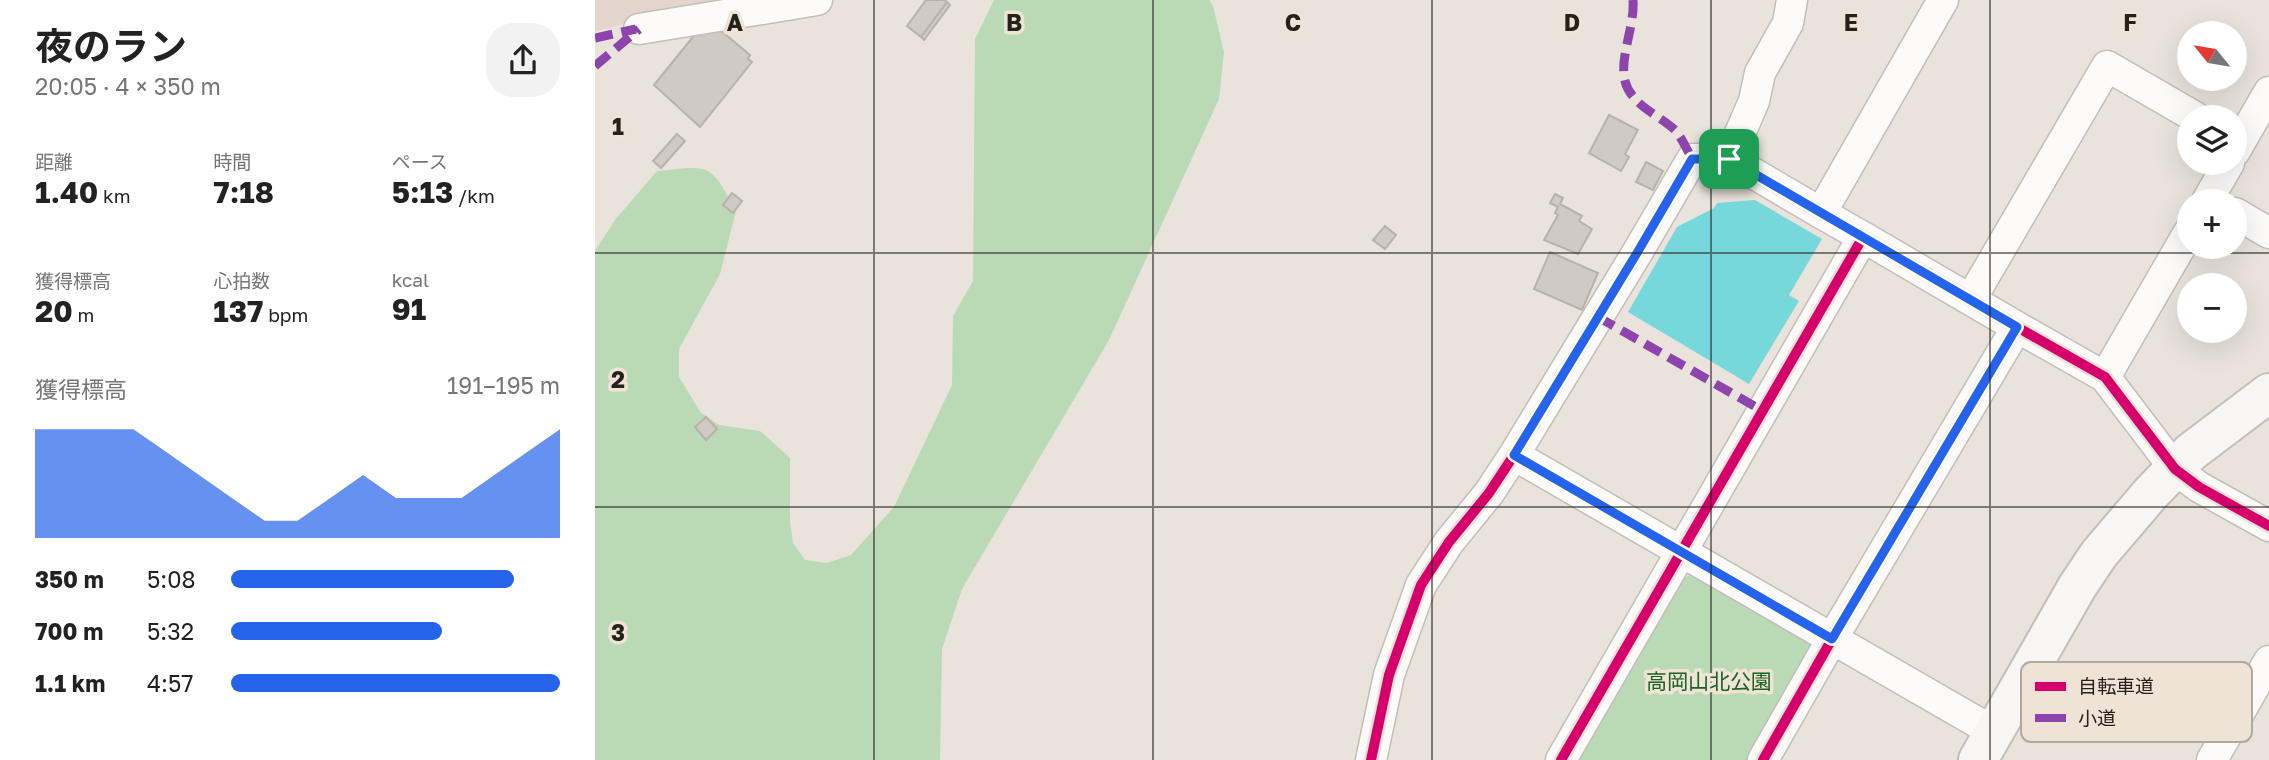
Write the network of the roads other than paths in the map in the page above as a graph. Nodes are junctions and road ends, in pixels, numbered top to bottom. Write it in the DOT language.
graph roads {
  1 [pos="817,0"];
  2 [pos="1792,0"];
  3 [pos="1943,0"];
  4 [pos="639,29"];
  5 [pos="2269,92"];
  6 [pos="2177,107"];
  7 [pos="2247,128"];
  8 [pos="1729,159"];
  9 [pos="1821,213"];
  10 [pos="2247,220"];
  11 [pos="2269,233"];
  12 [pos="1863,237"];
  13 [pos="2177,253"];
  14 [pos="1971,299"];
  15 [pos="2017,327"];
  16 [pos="2105,377"];
  17 [pos="2269,393"];
  18 [pos="1514,455"];
  19 [pos="2175,469"];
  20 [pos="2269,526"];
  21 [pos="1682,552"];
  22 [pos="1832,639"];
  23 [pos="2269,661"];
  24 [pos="2034,662"];
  25 [pos="2021,685"];
  26 [pos="2252,691"];
  27 [pos="2222,742"];
  28 [pos="1986,746"];
  29 [pos="1371,760"];
  30 [pos="1561,760"];
  31 [pos="1763,760"];
  32 [pos="2212,760"];
  1 -- 4 [label="street"];
  2 -- 8 [label="street"];
  3 -- 9 [label="street"];
  5 -- 7 [label="street"];
  6 -- 14 [label="street"];
  8 -- 9 [label="street"];
  8 -- 18 [label="street"];
  9 -- 12 [label="street"];
  10 -- 11 [label="street"];
  12 -- 14 [label="street"];
  12 -- 21 [label="street"];
  13 -- 16 [label="street"];
  14 -- 15 [label="street"];
  15 -- 16 [label="street"];
  15 -- 22 [label="street"];
  16 -- 19 [label="street"];
  17 -- 19 [label="street"];
  18 -- 21 [label="street"];
  18 -- 29 [label="street"];
  19 -- 20 [label="street"];
  19 -- 24 [label="street"];
  21 -- 22 [label="street"];
  21 -- 30 [label="street"];
  22 -- 28 [label="street"];
  22 -- 31 [label="street"];
  23 -- 26 [label="street"];
  25 -- 28 [label="street"];
  27 -- 32 [label="street"];
}
